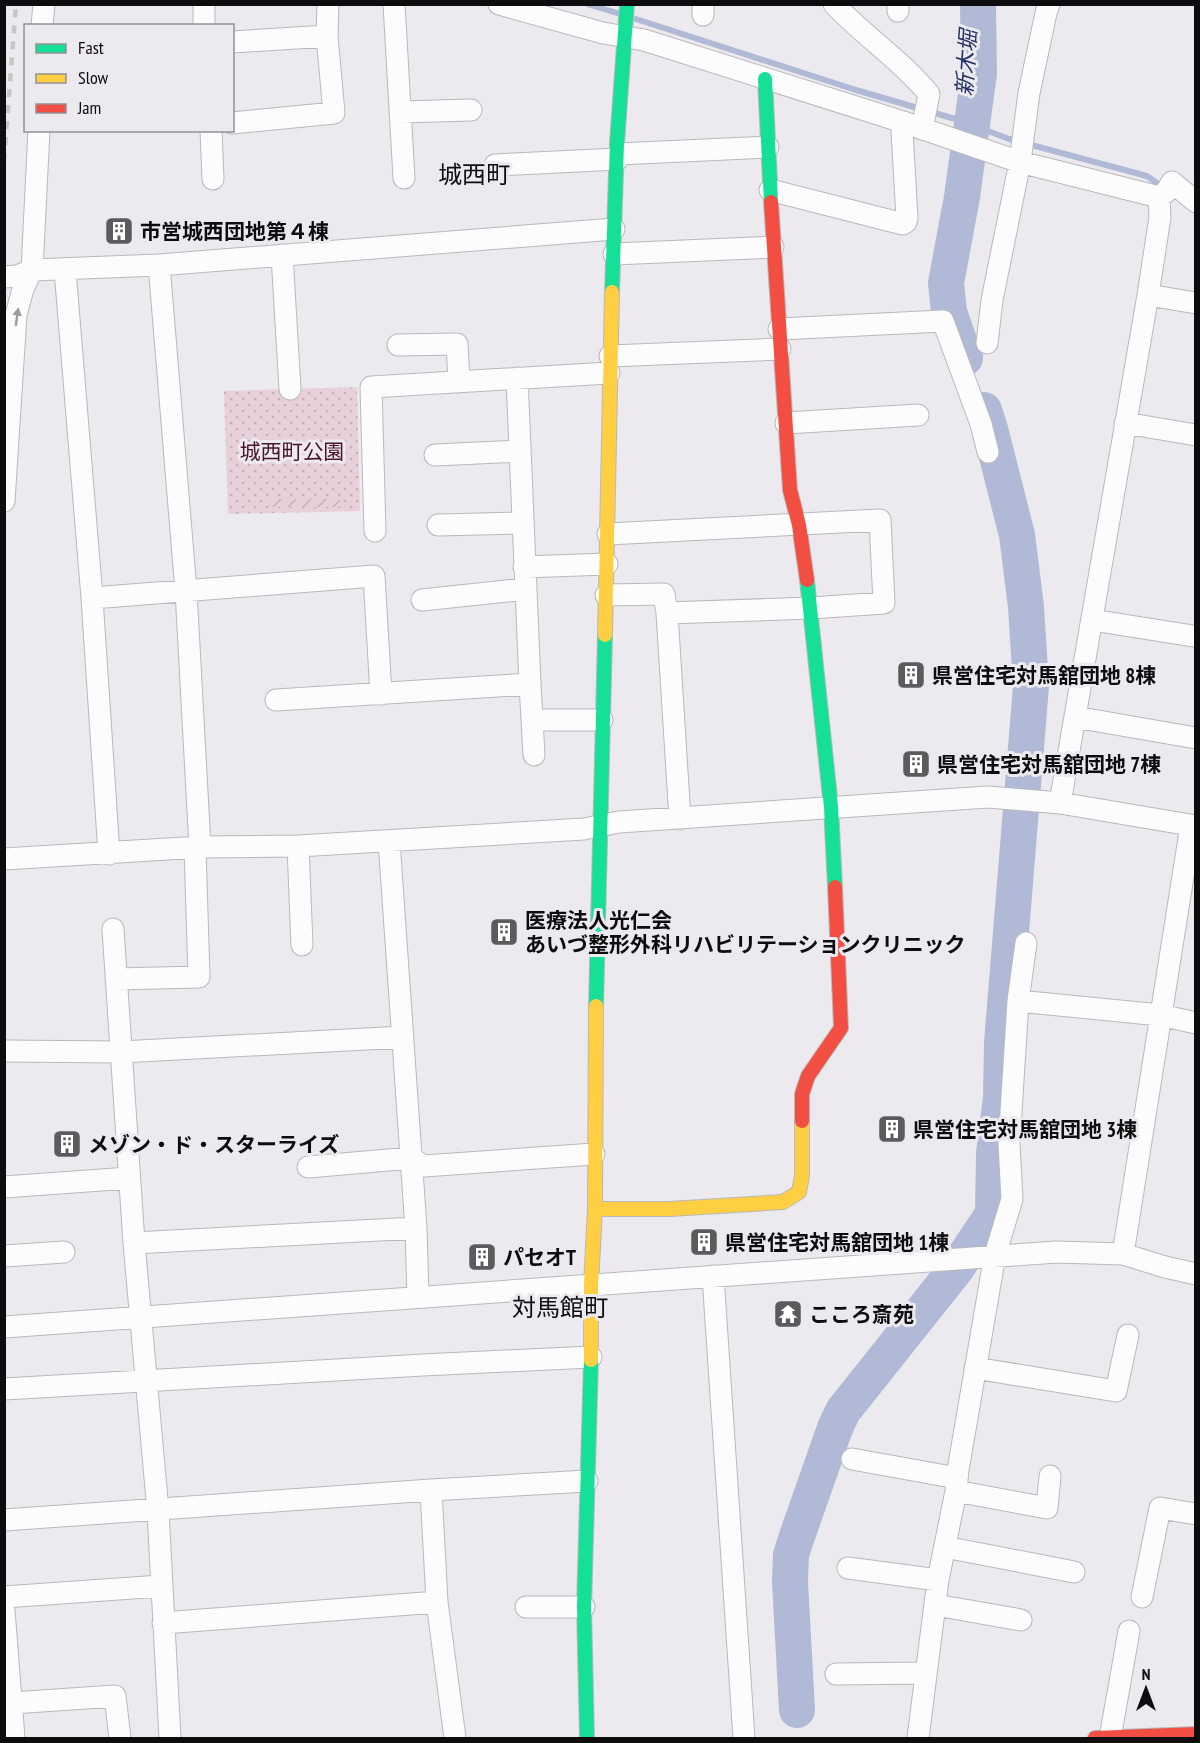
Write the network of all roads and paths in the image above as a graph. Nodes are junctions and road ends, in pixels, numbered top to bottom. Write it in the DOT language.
graph roads {
  1 [pos="44,4"];
  2 [pos="204,4"];
  3 [pos="328,4"];
  4 [pos="394,4"];
  5 [pos="499,4"];
  6 [pos="834,4"];
  7 [pos="1049,4"];
  8 [pos="627,6"];
  9 [pos="42,24"];
  10 [pos="204,24"];
  11 [pos="327,36"];
  12 [pos="625,36"];
  13 [pos="234,42"];
  14 [pos="765,79"];
  15 [pos="471,110"];
  16 [pos="400,112"];
  17 [pos="919,118"];
  18 [pos="234,123"];
  19 [pos="39,132"];
  20 [pos="211,132"];
  21 [pos="768,147"];
  22 [pos="618,157"];
  23 [pos="1020,162"];
  24 [pos="495,165"];
  25 [pos="404,178"];
  26 [pos="213,179"];
  27 [pos="770,190"];
  28 [pos="1159,197"];
  29 [pos="1196,202"];
  30 [pos="614,230"];
  31 [pos="773,247"];
  32 [pos="282,255"];
  33 [pos="614,255"];
  34 [pos="159,265"];
  35 [pos="32,270"];
  36 [pos="65,270"];
  37 [pos="4,277"];
  38 [pos="1148,295"];
  39 [pos="1196,303"];
  40 [pos="780,339"];
  41 [pos="987,343"];
  42 [pos="398,345"];
  43 [pos="610,365"];
  44 [pos="517,378"];
  45 [pos="459,382"];
  46 [pos="290,389"];
  47 [pos="918,415"];
  48 [pos="786,423"];
  49 [pos="1125,423"];
  50 [pos="1196,435"];
  51 [pos="520,451"];
  52 [pos="988,452"];
  53 [pos="435,455"];
  54 [pos="4,501"];
  55 [pos="522,523"];
  56 [pos="438,525"];
  57 [pos="799,525"];
  58 [pos="375,531"];
  59 [pos="608,534"];
  60 [pos="607,564"];
  61 [pos="524,567"];
  62 [pos="525,589"];
  63 [pos="186,591"];
  64 [pos="606,594"];
  65 [pos="92,598"];
  66 [pos="422,600"];
  67 [pos="811,608"];
  68 [pos="667,613"];
  69 [pos="1092,620"];
  70 [pos="1193,636"];
  71 [pos="530,684"];
  72 [pos="381,694"];
  73 [pos="276,700"];
  74 [pos="1075,717"];
  75 [pos="532,720"];
  76 [pos="602,720"];
  77 [pos="1196,738"];
  78 [pos="534,755"];
  79 [pos="1060,802"];
  80 [pos="831,807"];
  81 [pos="680,819"];
  82 [pos="601,826"];
  83 [pos="1193,826"];
  84 [pos="389,841"];
  85 [pos="298,846"];
  86 [pos="198,848"];
  87 [pos="110,854"];
  88 [pos="4,859"];
  89 [pos="1186,926"];
  90 [pos="113,929"];
  91 [pos="1026,943"];
  92 [pos="303,945"];
  93 [pos="116,979"];
  94 [pos="1018,1001"];
  95 [pos="1160,1016"];
  96 [pos="1196,1023"];
  97 [pos="403,1036"];
  98 [pos="4,1052"];
  99 [pos="121,1052"];
  100 [pos="594,1154"];
  101 [pos="411,1158"];
  102 [pos="308,1167"];
  103 [pos="129,1178"];
  104 [pos="4,1186"];
  105 [pos="595,1209"];
  106 [pos="416,1228"];
  107 [pos="134,1243"];
  108 [pos="64,1252"];
  109 [pos="1123,1254"];
  110 [pos="4,1256"];
  111 [pos="995,1256"];
  112 [pos="1196,1274"];
  113 [pos="713,1276"];
  114 [pos="591,1285"];
  115 [pos="418,1296"];
  116 [pos="140,1318"];
  117 [pos="4,1327"];
  118 [pos="1128,1335"];
  119 [pos="591,1357"];
  120 [pos="975,1368"];
  121 [pos="146,1381"];
  122 [pos="4,1389"];
  123 [pos="852,1459"];
  124 [pos="1050,1476"];
  125 [pos="587,1481"];
  126 [pos="957,1484"];
  127 [pos="431,1490"];
  128 [pos="158,1511"];
  129 [pos="1196,1514"];
  130 [pos="4,1520"];
  131 [pos="945,1547"];
  132 [pos="848,1568"];
  133 [pos="1074,1572"];
  134 [pos="938,1580"];
  135 [pos="161,1586"];
  136 [pos="4,1597"];
  137 [pos="1142,1597"];
  138 [pos="437,1602"];
  139 [pos="936,1605"];
  140 [pos="526,1607"];
  141 [pos="584,1607"];
  142 [pos="4,1610"];
  143 [pos="1021,1620"];
  144 [pos="163,1623"];
  145 [pos="1128,1631"];
  146 [pos="925,1673"];
  147 [pos="836,1674"];
  148 [pos="12,1703"];
  149 [pos="1195,1733"];
  150 [pos="14,1738"];
  151 [pos="120,1738"];
  152 [pos="170,1738"];
  153 [pos="455,1738"];
  154 [pos="587,1738"];
  155 [pos="744,1738"];
  156 [pos="918,1738"];
  157 [pos="1102,1738"];
  1 -- 9 [label="street"];
  2 -- 10 [label="street"];
  3 -- 11 [label="street"];
  4 -- 16 [label="street"];
  5 -- 12 [label="street"];
  6 -- 17 [label="street"];
  7 -- 23 [label="street"];
  8 -- 12 [label="main road"];
  11 -- 13 [label="street"];
  11 -- 18 [label="street"];
  12 -- 14 [label="street"];
  12 -- 22 [label="main road"];
  14 -- 17 [label="street"];
  14 -- 21 [label="main road"];
  15 -- 16 [label="street"];
  16 -- 25 [label="street"];
  17 -- 23 [label="street"];
  17 -- 27 [label="street"];
  19 -- 35 [label="street"];
  20 -- 26 [label="street"];
  21 -- 22 [label="street"];
  21 -- 27 [label="main road"];
  22 -- 24 [label="street"];
  22 -- 30 [label="main road"];
  23 -- 28 [label="street"];
  23 -- 41 [label="street"];
  27 -- 31 [label="main road"];
  28 -- 29 [label="street"];
  28 -- 38 [label="street"];
  30 -- 32 [label="street"];
  30 -- 33 [label="main road"];
  31 -- 33 [label="street"];
  31 -- 40 [label="main road"];
  32 -- 34 [label="street"];
  32 -- 46 [label="street"];
  33 -- 43 [label="main road"];
  34 -- 36 [label="street"];
  34 -- 63 [label="street"];
  35 -- 36 [label="street"];
  35 -- 37 [label="street"];
  54 -- 35 [label="street, one-way"];
  36 -- 65 [label="street"];
  38 -- 39 [label="street"];
  38 -- 49 [label="street"];
  40 -- 43 [label="street"];
  40 -- 48 [label="main road"];
  40 -- 52 [label="street"];
  42 -- 45 [label="street"];
  43 -- 44 [label="street"];
  43 -- 59 [label="main road"];
  44 -- 45 [label="street"];
  44 -- 51 [label="street"];
  45 -- 58 [label="street"];
  47 -- 48 [label="street"];
  48 -- 57 [label="main road"];
  49 -- 50 [label="street"];
  49 -- 69 [label="street"];
  51 -- 53 [label="street"];
  51 -- 55 [label="street"];
  55 -- 56 [label="street"];
  55 -- 61 [label="street"];
  57 -- 59 [label="street"];
  57 -- 67 [label="main road"];
  57 -- 67 [label="street"];
  59 -- 60 [label="main road"];
  60 -- 61 [label="street"];
  60 -- 64 [label="main road"];
  61 -- 62 [label="street"];
  62 -- 66 [label="street"];
  62 -- 71 [label="street"];
  63 -- 65 [label="street"];
  63 -- 72 [label="street"];
  63 -- 86 [label="street"];
  64 -- 68 [label="street"];
  64 -- 76 [label="main road"];
  65 -- 87 [label="street"];
  67 -- 68 [label="street"];
  67 -- 80 [label="main road"];
  68 -- 81 [label="street"];
  69 -- 70 [label="street"];
  69 -- 74 [label="street"];
  71 -- 72 [label="street"];
  71 -- 75 [label="street"];
  72 -- 73 [label="street"];
  74 -- 77 [label="street"];
  74 -- 79 [label="street"];
  75 -- 76 [label="street"];
  75 -- 78 [label="street"];
  76 -- 82 [label="main road"];
  79 -- 80 [label="street"];
  79 -- 83 [label="street"];
  80 -- 81 [label="street"];
  80 -- 105 [label="main road"];
  81 -- 82 [label="street"];
  82 -- 84 [label="street"];
  82 -- 100 [label="main road"];
  83 -- 89 [label="street"];
  84 -- 85 [label="street"];
  84 -- 97 [label="street"];
  85 -- 86 [label="street"];
  85 -- 92 [label="street"];
  86 -- 87 [label="street"];
  86 -- 93 [label="street"];
  87 -- 88 [label="street"];
  89 -- 95 [label="street"];
  90 -- 93 [label="street"];
  91 -- 94 [label="street"];
  93 -- 99 [label="street"];
  94 -- 95 [label="street"];
  94 -- 111 [label="street"];
  95 -- 96 [label="street"];
  95 -- 109 [label="street"];
  97 -- 99 [label="street"];
  97 -- 101 [label="street"];
  98 -- 99 [label="street"];
  99 -- 103 [label="street"];
  100 -- 101 [label="street"];
  100 -- 105 [label="main road"];
  101 -- 102 [label="street"];
  101 -- 106 [label="street"];
  103 -- 104 [label="street"];
  103 -- 107 [label="street"];
  105 -- 114 [label="main road"];
  106 -- 107 [label="street"];
  106 -- 115 [label="street"];
  107 -- 116 [label="street"];
  108 -- 110 [label="street"];
  109 -- 111 [label="street"];
  109 -- 112 [label="street"];
  111 -- 113 [label="street"];
  111 -- 120 [label="street"];
  113 -- 114 [label="street"];
  113 -- 155 [label="street"];
  114 -- 115 [label="street"];
  114 -- 119 [label="main road"];
  115 -- 116 [label="street"];
  116 -- 117 [label="street"];
  116 -- 121 [label="street"];
  118 -- 120 [label="street"];
  119 -- 121 [label="street"];
  119 -- 125 [label="main road"];
  120 -- 126 [label="street"];
  121 -- 122 [label="street"];
  121 -- 128 [label="street"];
  123 -- 126 [label="street"];
  124 -- 126 [label="street"];
  125 -- 127 [label="street"];
  125 -- 141 [label="main road"];
  126 -- 131 [label="street"];
  127 -- 128 [label="street"];
  127 -- 138 [label="street"];
  128 -- 130 [label="street"];
  128 -- 135 [label="street"];
  129 -- 137 [label="street"];
  131 -- 133 [label="street"];
  131 -- 134 [label="street"];
  132 -- 134 [label="street"];
  134 -- 139 [label="street"];
  135 -- 136 [label="street"];
  135 -- 144 [label="street"];
  138 -- 144 [label="street"];
  138 -- 153 [label="street"];
  139 -- 143 [label="street"];
  139 -- 146 [label="street"];
  140 -- 141 [label="street"];
  141 -- 154 [label="main road"];
  142 -- 148 [label="street"];
  144 -- 152 [label="street"];
  145 -- 157 [label="street"];
  146 -- 147 [label="street"];
  146 -- 156 [label="street"];
  148 -- 150 [label="street"];
  148 -- 151 [label="street"];
  149 -- 157 [label="main road"];
}
